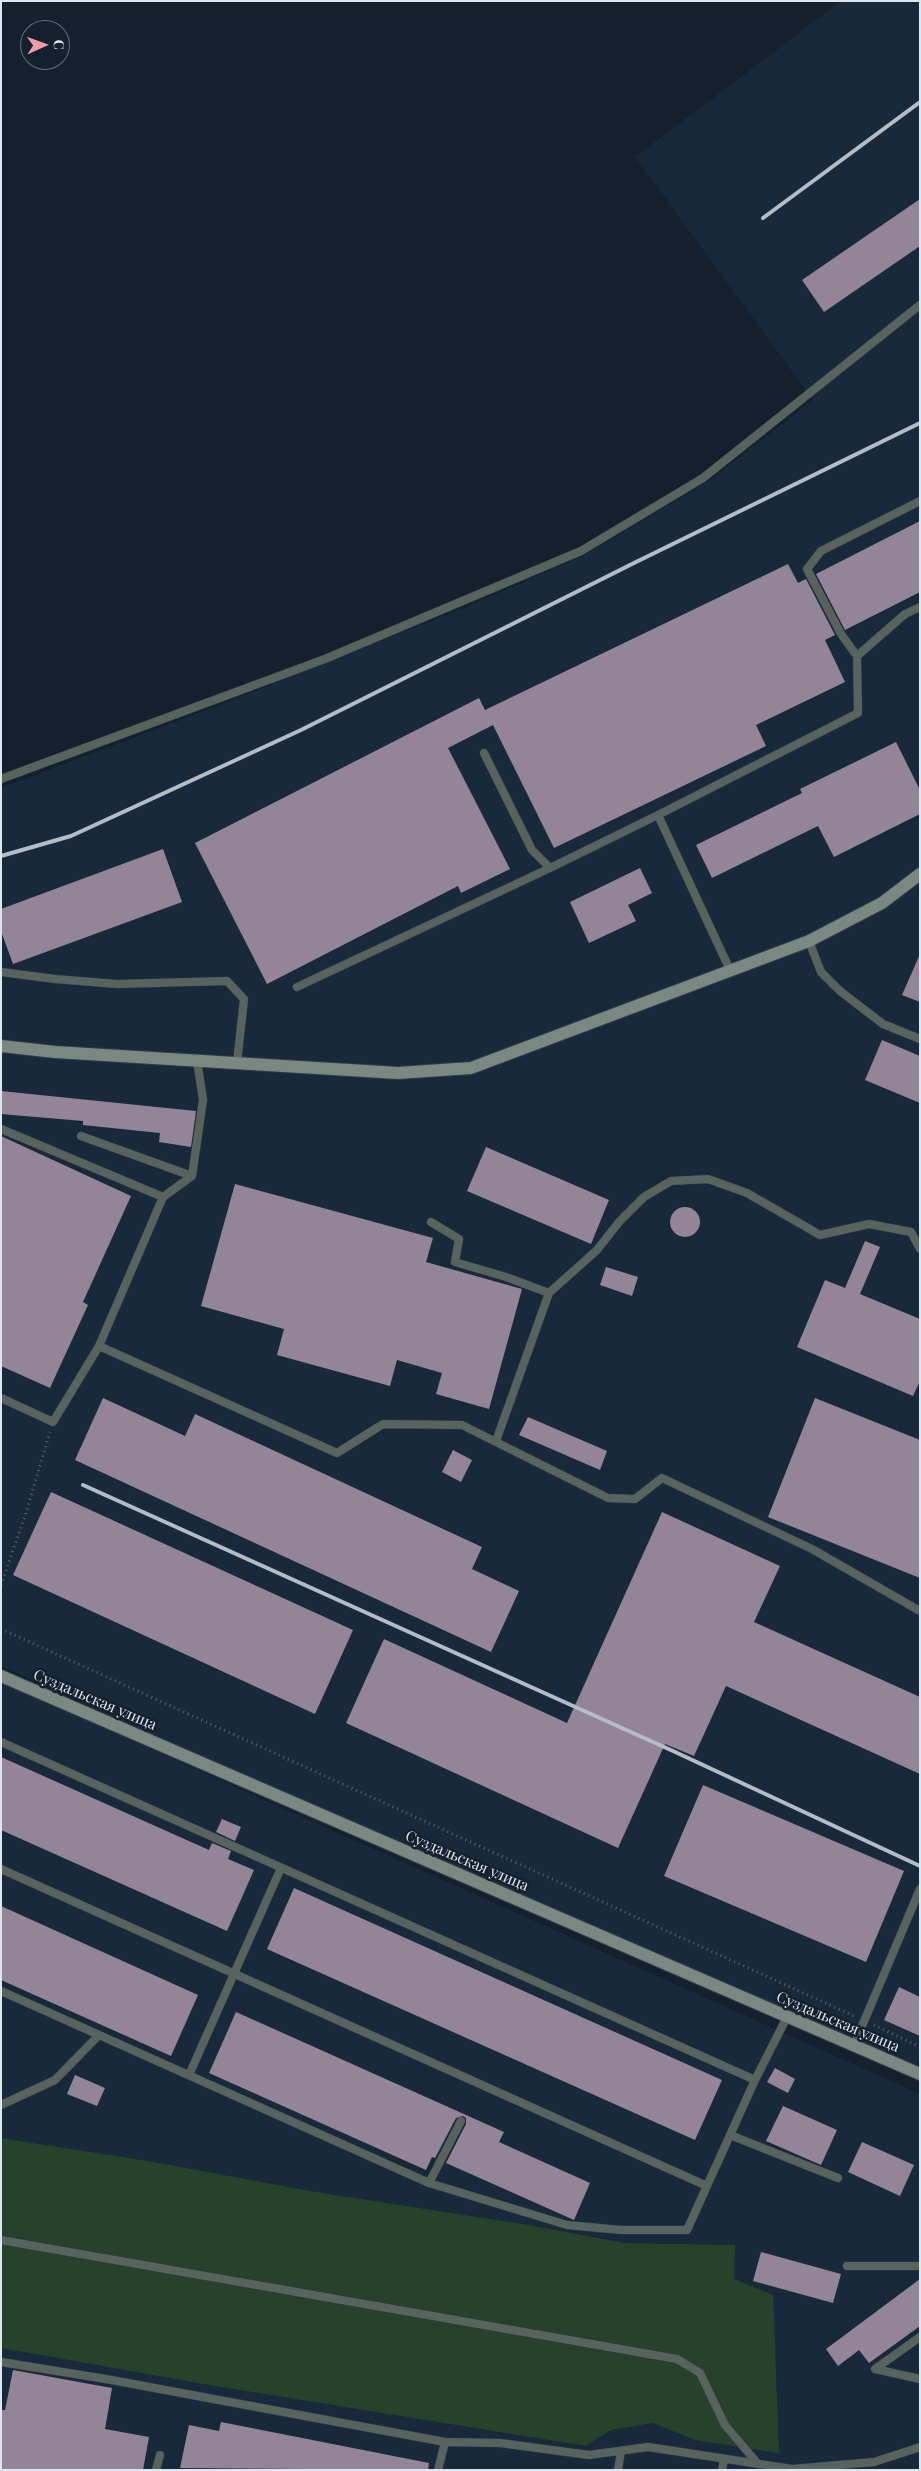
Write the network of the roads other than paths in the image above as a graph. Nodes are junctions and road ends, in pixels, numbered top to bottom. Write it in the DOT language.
graph roads {
  1 [pos="920,305"];
  2 [pos="920,501"];
  3 [pos="920,607"];
  4 [pos="857,656"];
  5 [pos="484,753"];
  6 [pos="1,779"];
  7 [pos="658,815"];
  8 [pos="550,868"];
  9 [pos="920,874"];
  10 [pos="809,941"];
  11 [pos="730,970"];
  12 [pos="1,972"];
  13 [pos="297,987"];
  14 [pos="920,1039"];
  15 [pos="1,1046"];
  16 [pos="197,1060"];
  17 [pos="237,1063"];
  18 [pos="1,1129"];
  19 [pos="81,1136"];
  20 [pos="192,1176"];
  21 [pos="163,1197"];
  22 [pos="431,1222"];
  23 [pos="920,1249"];
  24 [pos="549,1293"];
  25 [pos="99,1346"];
  26 [pos="1,1398"];
  27 [pos="496,1441"];
  28 [pos="920,1611"];
  29 [pos="1,1676"];
  30 [pos="1,1742"];
  31 [pos="281,1868"];
  32 [pos="1,1869"];
  33 [pos="920,1889"];
  34 [pos="918,1899"];
  35 [pos="234,1973"];
  36 [pos="1,1991"];
  37 [pos="787,2017"];
  38 [pos="99,2035"];
  39 [pos="854,2045"];
  40 [pos="920,2074"];
  41 [pos="189,2075"];
  42 [pos="754,2080"];
  43 [pos="3,2103"];
  44 [pos="461,2121"];
  45 [pos="730,2135"];
  46 [pos="838,2178"];
  47 [pos="430,2183"];
  48 [pos="707,2186"];
  49 [pos="1,2240"];
  50 [pos="847,2266"];
  51 [pos="920,2266"];
  52 [pos="920,2337"];
  53 [pos="1,2362"];
  54 [pos="920,2379"];
  55 [pos="445,2442"];
  56 [pos="920,2447"];
  57 [pos="622,2451"];
  58 [pos="160,2455"];
  59 [pos="724,2459"];
  60 [pos="758,2464"];
  61 [pos="156,2470"];
  62 [pos="438,2470"];
  63 [pos="618,2470"];
  64 [pos="722,2470"];
  1 -- 6 [label="lane"];
  2 -- 4 [label="lane"];
  3 -- 4 [label="lane"];
  4 -- 7 [label="lane"];
  5 -- 8 [label="lane"];
  7 -- 8 [label="lane"];
  7 -- 11 [label="lane"];
  8 -- 13 [label="lane"];
  9 -- 10 [label="main road"];
  10 -- 11 [label="main road"];
  10 -- 14 [label="lane"];
  11 -- 17 [label="main road"];
  12 -- 17 [label="lane"];
  15 -- 16 [label="main road"];
  16 -- 17 [label="main road"];
  16 -- 20 [label="lane"];
  18 -- 21 [label="lane"];
  19 -- 20 [label="lane"];
  20 -- 21 [label="lane"];
  21 -- 25 [label="lane"];
  22 -- 24 [label="lane"];
  23 -- 24 [label="lane"];
  24 -- 27 [label="lane"];
  25 -- 26 [label="lane"];
  25 -- 27 [label="lane"];
  27 -- 28 [label="lane"];
  29 -- 37 [label="main road, Суздальская улица"];
  30 -- 31 [label="lane"];
  31 -- 35 [label="lane"];
  31 -- 42 [label="lane"];
  32 -- 35 [label="lane"];
  33 -- 34 [label="lane"];
  34 -- 39 [label="lane"];
  35 -- 41 [label="lane"];
  35 -- 48 [label="lane"];
  36 -- 38 [label="lane"];
  37 -- 39 [label="main road, Суздальская улица"];
  37 -- 42 [label="lane"];
  38 -- 41 [label="lane"];
  38 -- 43 [label="lane"];
  39 -- 40 [label="main road, Суздальская улица"];
  41 -- 47 [label="lane"];
  42 -- 45 [label="lane"];
  44 -- 47 [label="lane"];
  45 -- 46 [label="lane"];
  45 -- 48 [label="lane"];
  47 -- 48 [label="lane"];
  49 -- 60 [label="lane"];
  50 -- 51 [label="lane"];
  52 -- 54 [label="lane"];
  53 -- 55 [label="lane"];
  55 -- 57 [label="lane"];
  55 -- 62 [label="lane"];
  56 -- 60 [label="lane"];
  57 -- 59 [label="lane"];
  57 -- 63 [label="lane"];
  58 -- 61 [label="lane"];
  59 -- 60 [label="lane"];
  59 -- 64 [label="lane"];
}
